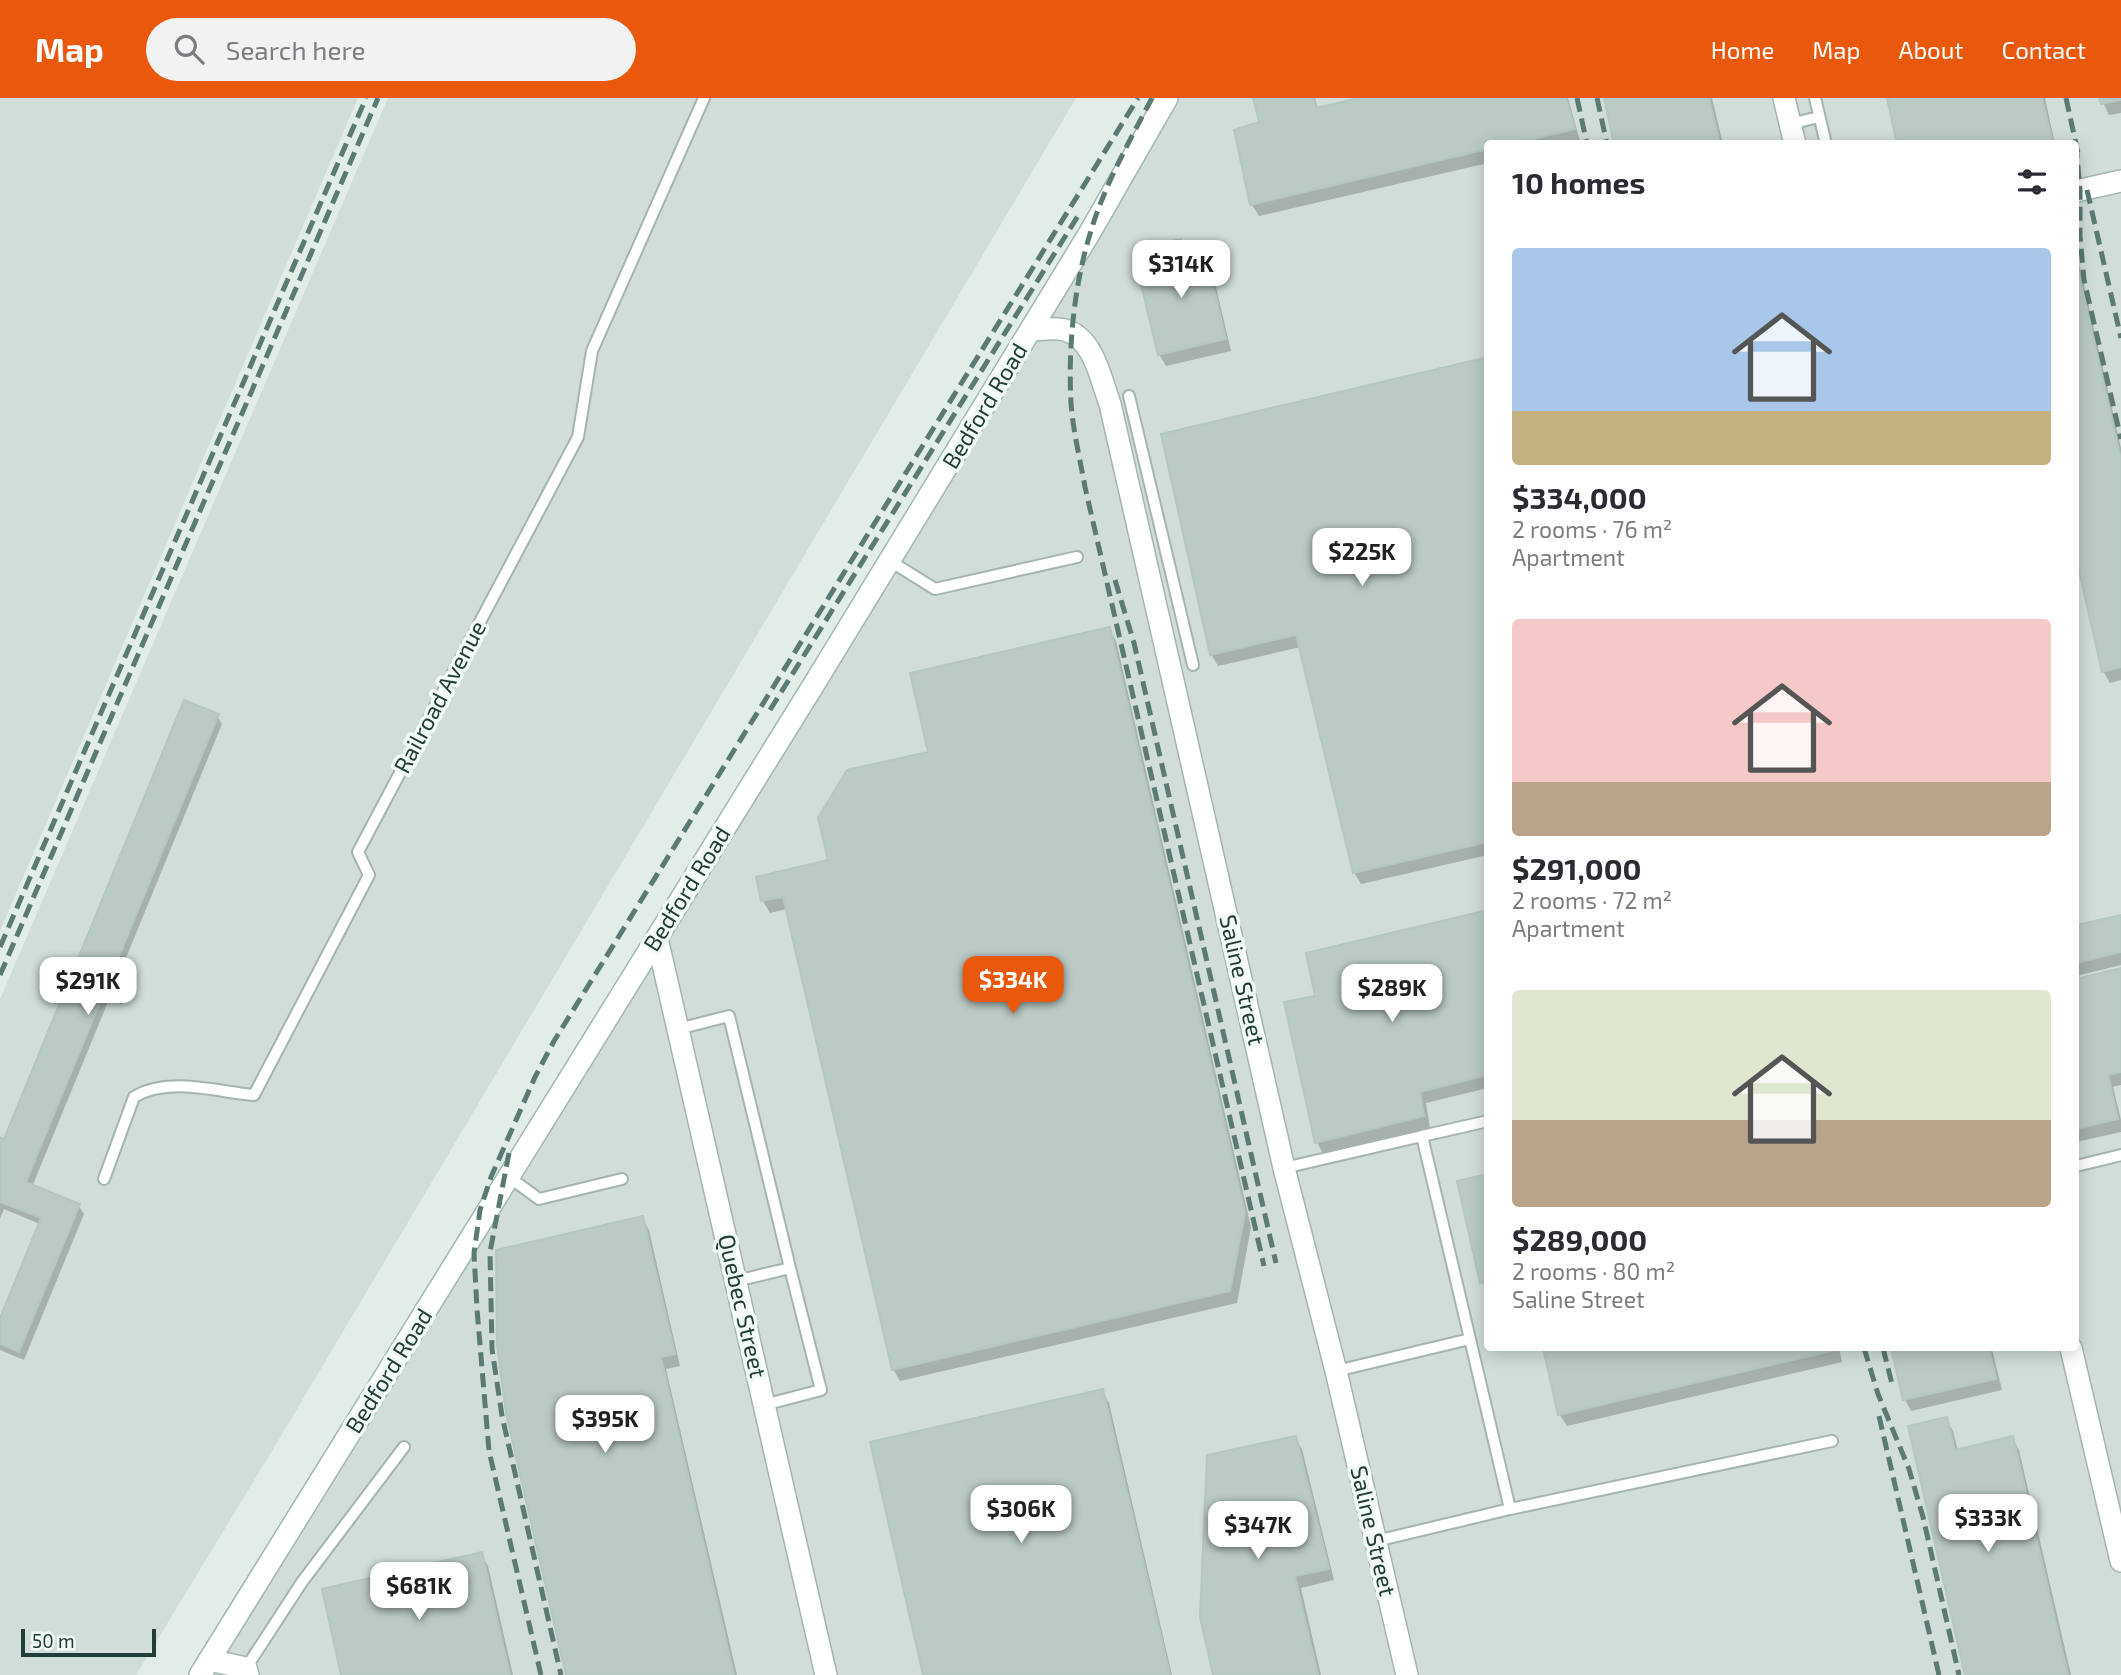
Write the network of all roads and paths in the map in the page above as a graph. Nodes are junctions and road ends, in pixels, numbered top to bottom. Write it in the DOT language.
graph roads {
  1 [pos="704,98"];
  2 [pos="1167,98"];
  3 [pos="1784,98"];
  4 [pos="1815,98"];
  5 [pos="1819,117"];
  6 [pos="1792,134"];
  7 [pos="1825,140"];
  8 [pos="2121,181"];
  9 [pos="2079,190"];
  10 [pos="1031,330"];
  11 [pos="1129,396"];
  12 [pos="1077,557"];
  13 [pos="890,561"];
  14 [pos="1170,565"];
  15 [pos="1148,570"];
  16 [pos="1193,665"];
  17 [pos="657,938"];
  18 [pos="678,1029"];
  19 [pos="1484,1122"];
  20 [pos="1422,1136"];
  21 [pos="2121,1155"];
  22 [pos="2079,1165"];
  23 [pos="1284,1168"];
  24 [pos="509,1177"];
  25 [pos="104,1179"];
  26 [pos="622,1179"];
  27 [pos="790,1268"];
  28 [pos="736,1281"];
  29 [pos="1469,1339"];
  30 [pos="2072,1351"];
  31 [pos="1336,1371"];
  32 [pos="764,1405"];
  33 [pos="1832,1441"];
  34 [pos="404,1447"];
  35 [pos="1510,1509"];
  36 [pos="1376,1541"];
  37 [pos="2121,1561"];
  38 [pos="205,1668"];
  39 [pos="247,1671"];
  40 [pos="827,1675"];
  41 [pos="1407,1675"];
  1 -- 25 [label="lane, Railroad Avenue"];
  2 -- 10 [label="street, Bedford Road"];
  3 -- 6 [label="street"];
  4 -- 5 [label="lane"];
  5 -- 6 [label="lane"];
  5 -- 7 [label="lane"];
  8 -- 9 [label="street"];
  10 -- 13 [label="street, Bedford Road"];
  10 -- 15 [label="street, Saline Street"];
  11 -- 14 [label="lane"];
  12 -- 13 [label="lane"];
  13 -- 17 [label="street, Bedford Road"];
  14 -- 15 [label="lane"];
  14 -- 16 [label="lane"];
  15 -- 23 [label="street, Saline Street"];
  17 -- 18 [label="street, Quebec Street"];
  17 -- 24 [label="street, Bedford Road"];
  18 -- 27 [label="lane"];
  18 -- 28 [label="street, Quebec Street"];
  19 -- 20 [label="lane"];
  20 -- 23 [label="lane"];
  20 -- 29 [label="lane"];
  21 -- 22 [label="lane"];
  23 -- 31 [label="street, Saline Street"];
  24 -- 26 [label="lane"];
  24 -- 38 [label="street, Bedford Road"];
  27 -- 28 [label="lane"];
  27 -- 32 [label="lane"];
  28 -- 32 [label="street, Quebec Street"];
  29 -- 31 [label="lane"];
  29 -- 35 [label="lane"];
  30 -- 37 [label="street"];
  31 -- 36 [label="street, Saline Street"];
  32 -- 40 [label="street, Quebec Street"];
  33 -- 35 [label="lane"];
  34 -- 39 [label="lane"];
  35 -- 36 [label="lane"];
  36 -- 41 [label="street, Saline Street"];
  38 -- 39 [label="street"];
}
